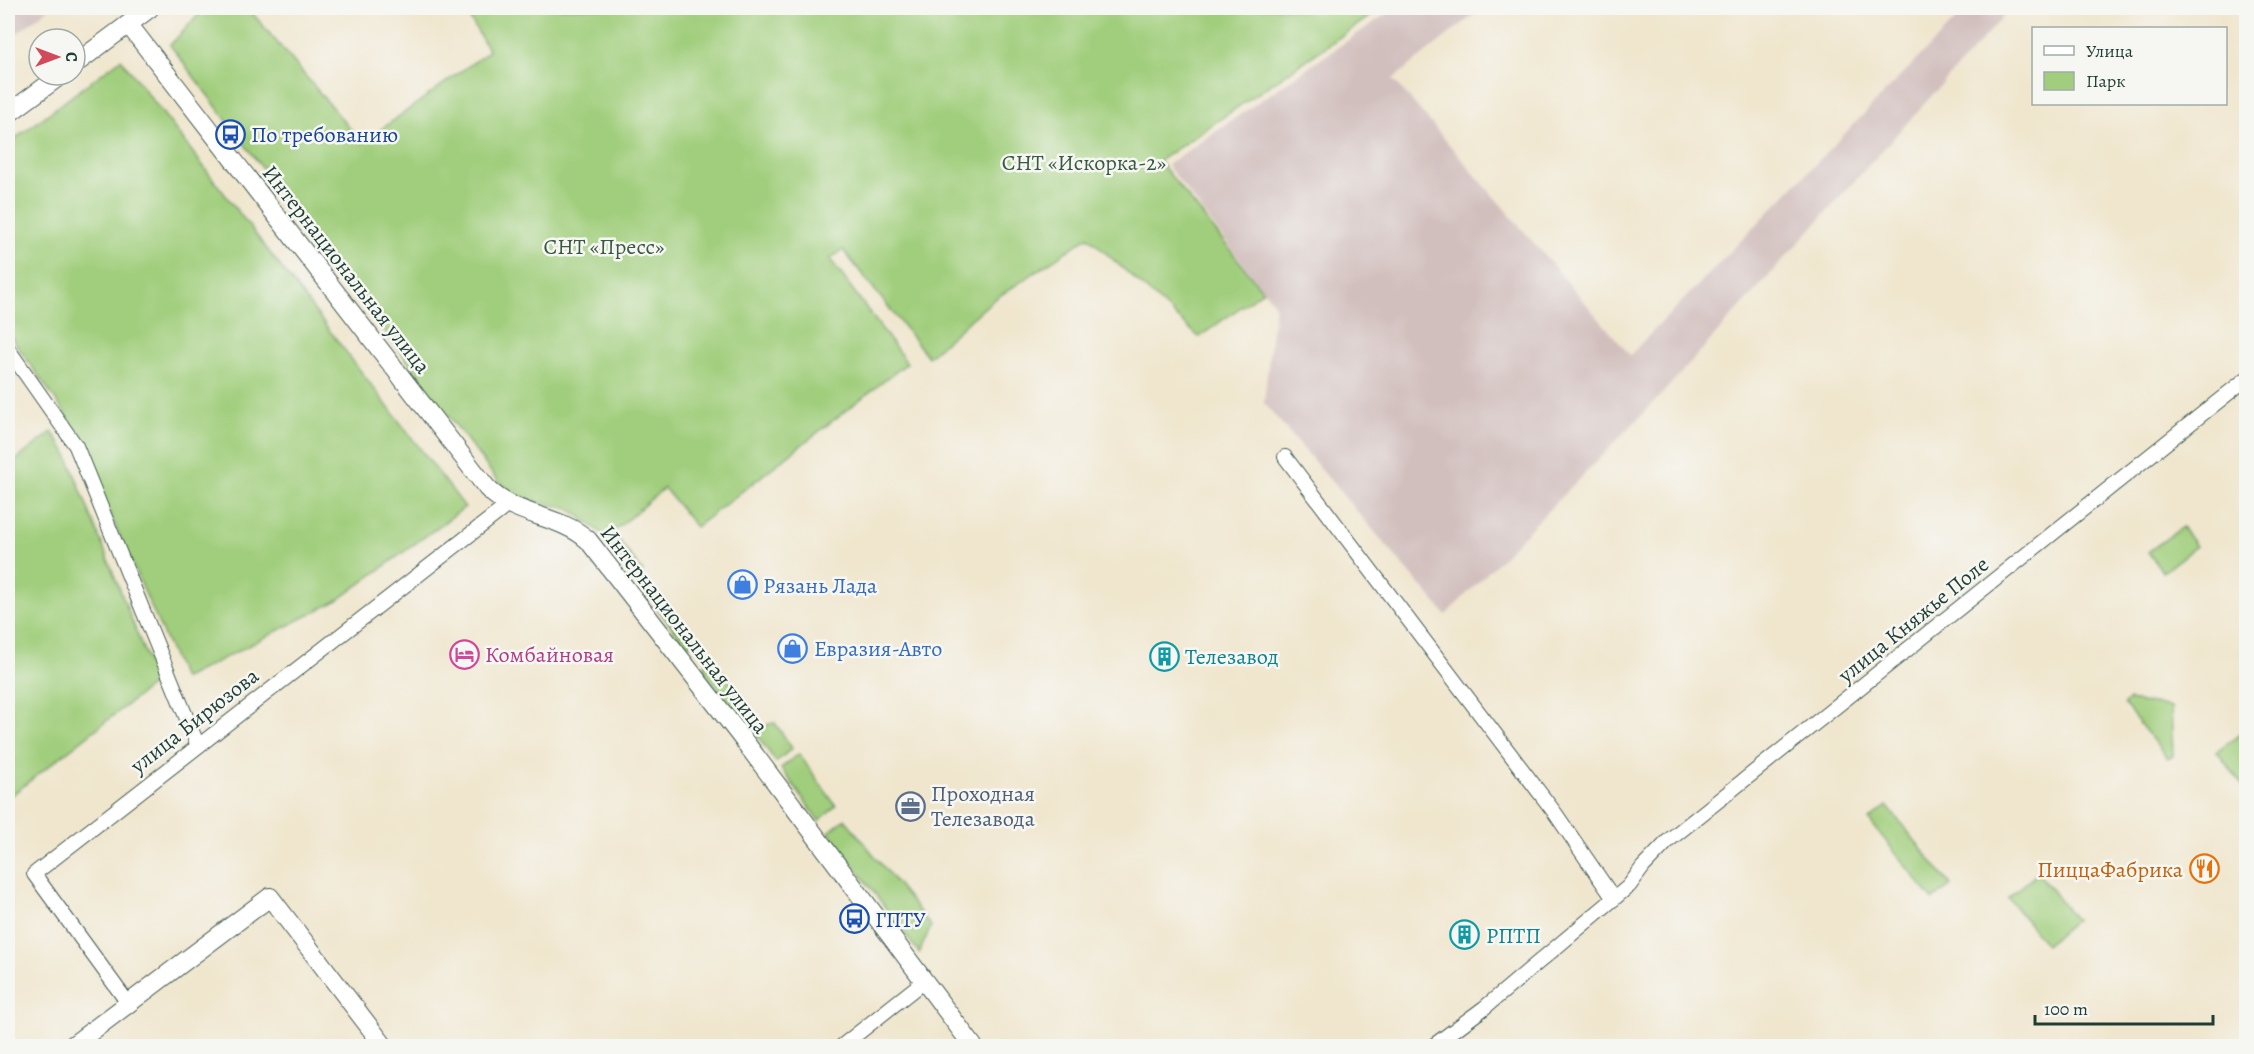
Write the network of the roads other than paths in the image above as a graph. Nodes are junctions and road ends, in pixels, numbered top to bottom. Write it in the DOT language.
graph roads {
  1 [pos="150,8"];
  2 [pos="129,25"];
  3 [pos="87,55"];
  4 [pos="45,87"];
  5 [pos="8,114"];
  6 [pos="8,350"];
  7 [pos="2247,380"];
  8 [pos="1285,457"];
  9 [pos="508,505"];
  10 [pos="198,746"];
  11 [pos="1614,899"];
  12 [pos="924,981"];
  13 [pos="128,1003"];
  14 [pos="72,1047"];
  15 [pos="384,1047"];
  16 [pos="842,1047"];
  17 [pos="973,1047"];
  18 [pos="1433,1047"];
  1 -- 2 [label="street"];
  2 -- 3 [label="street"];
  2 -- 9 [label="street, Интернациональная улица"];
  4 -- 5 [label="street"];
  6 -- 10 [label="street"];
  7 -- 11 [label="street, улица Княжье Поле"];
  8 -- 11 [label="street"];
  9 -- 10 [label="street, улица Бирюзова"];
  9 -- 12 [label="street, Интернациональная улица"];
  10 -- 13 [label="street, улица Бирюзова"];
  11 -- 18 [label="street"];
  12 -- 16 [label="street"];
  12 -- 17 [label="street, Интернациональная улица"];
  13 -- 14 [label="street"];
  13 -- 15 [label="street"];
}
